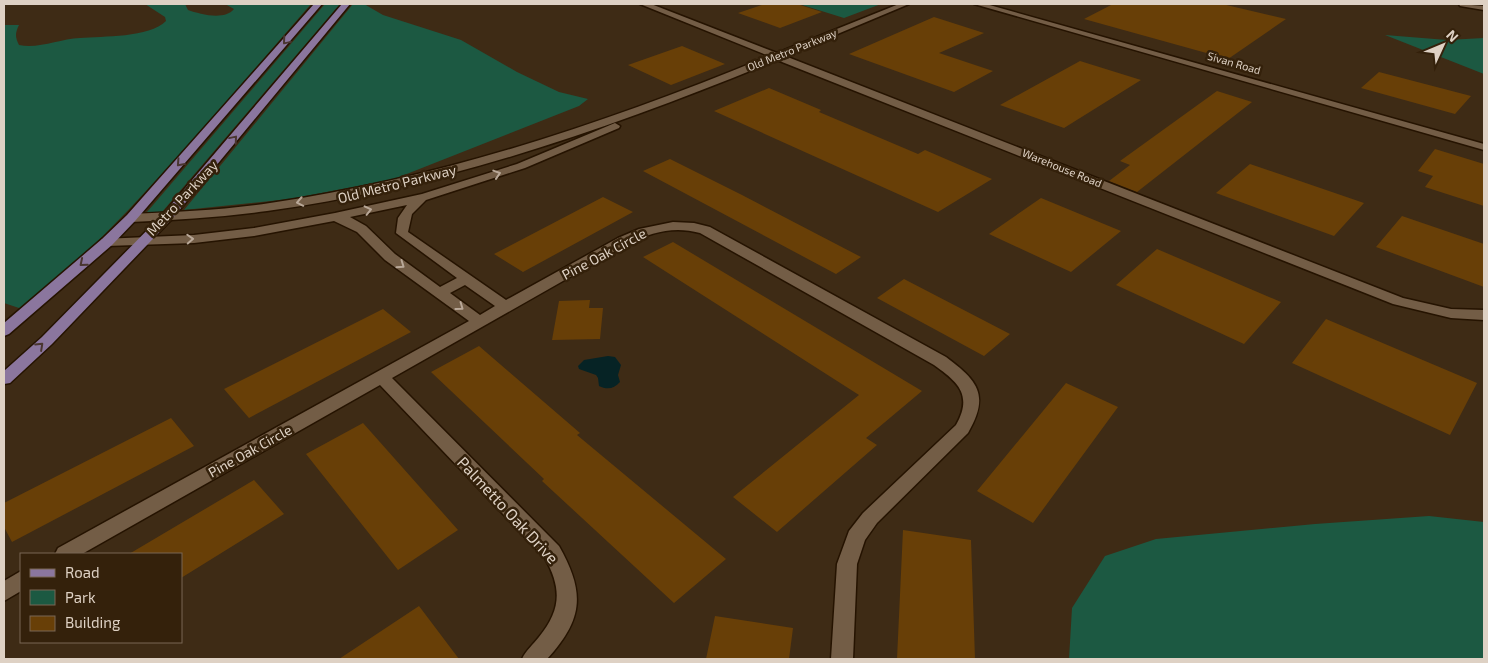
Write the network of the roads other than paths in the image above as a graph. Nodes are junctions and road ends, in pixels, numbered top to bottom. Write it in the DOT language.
graph roads {
  1 [pos="318,4"];
  2 [pos="346,4"];
  3 [pos="644,4"];
  4 [pos="905,4"];
  5 [pos="978,4"];
  6 [pos="1463,4"];
  7 [pos="1484,8"];
  8 [pos="778,56"];
  9 [pos="680,95"];
  10 [pos="562,135"];
  11 [pos="1484,147"];
  12 [pos="529,162"];
  13 [pos="425,197"];
  14 [pos="168,216"];
  15 [pos="335,217"];
  16 [pos="131,218"];
  17 [pos="402,233"];
  18 [pos="142,241"];
  19 [pos="107,242"];
  20 [pos="377,244"];
  21 [pos="466,279"];
  22 [pos="440,292"];
  23 [pos="507,308"];
  24 [pos="1484,315"];
  25 [pos="481,322"];
  26 [pos="4,331"];
  27 [pos="382,377"];
  28 [pos="4,379"];
  29 [pos="67,553"];
  30 [pos="20,581"];
  31 [pos="4,592"];
  32 [pos="533,659"];
  33 [pos="842,659"];
  1 -- 16 [label="main road, Metro Parkway, one-way"];
  14 -- 2 [label="main road, Metro Parkway, one-way"];
  3 -- 8 [label="street, Warehouse Road"];
  4 -- 8 [label="street, Old Metro Parkway"];
  5 -- 11 [label="street, Sivan Road"];
  6 -- 7 [label="street"];
  8 -- 9 [label="street, Old Metro Parkway"];
  8 -- 24 [label="street, Warehouse Road"];
  9 -- 10 [label="street, Old Metro Parkway"];
  9 -- 12 [label="street, Old Metro Parkway"];
  10 -- 12 [label="street"];
  10 -- 14 [label="street, Old Metro Parkway, one-way"];
  13 -- 12 [label="street, Old Metro Parkway, one-way"];
  15 -- 13 [label="street, Old Metro Parkway, one-way"];
  13 -- 17 [label="street"];
  14 -- 16 [label="street, Old Metro Parkway"];
  14 -- 18 [label="main road, Metro Parkway"];
  18 -- 15 [label="street, Old Metro Parkway, one-way"];
  15 -- 20 [label="street"];
  16 -- 19 [label="main road, Metro Parkway"];
  17 -- 20 [label="street"];
  17 -- 21 [label="street"];
  18 -- 19 [label="street, Old Metro Parkway"];
  28 -- 18 [label="main road, Metro Parkway, one-way"];
  19 -- 26 [label="main road, Metro Parkway, one-way"];
  20 -- 22 [label="street, one-way"];
  21 -- 22 [label="street"];
  21 -- 23 [label="street"];
  22 -- 25 [label="street, one-way"];
  23 -- 25 [label="street, Pine Oak Circle"];
  23 -- 33 [label="street, Pine Oak Circle"];
  25 -- 27 [label="street, Pine Oak Circle"];
  27 -- 29 [label="street, Pine Oak Circle"];
  27 -- 32 [label="street, Palmetto Oak Drive"];
  30 -- 31 [label="street"];
}
